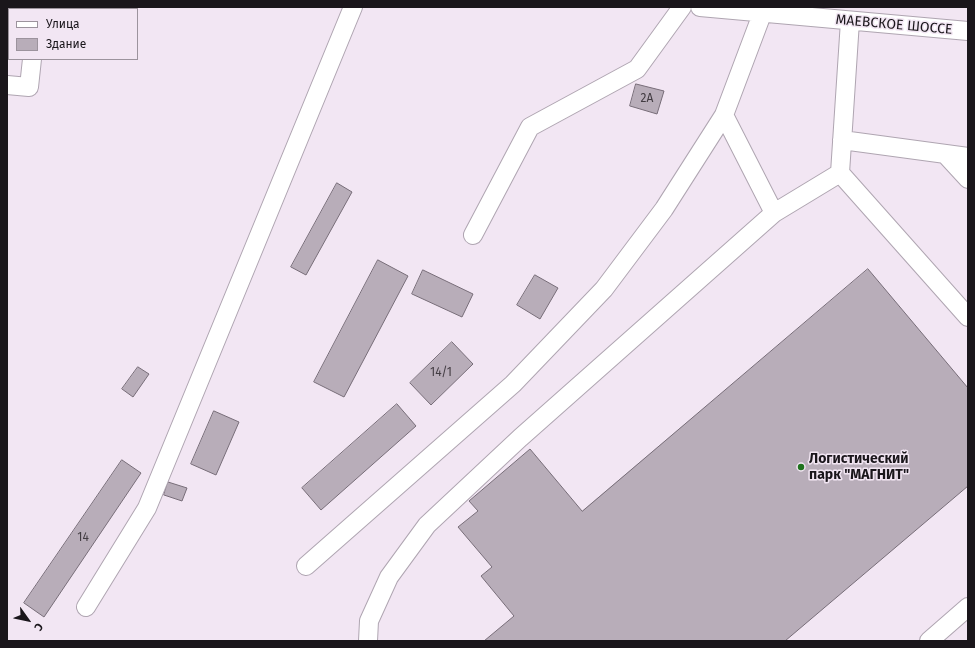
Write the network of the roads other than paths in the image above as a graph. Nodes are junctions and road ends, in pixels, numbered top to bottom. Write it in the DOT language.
graph roads {
  1 [pos="353,7"];
  2 [pos="682,7"];
  3 [pos="700,7"];
  4 [pos="704,7"];
  5 [pos="762,14"];
  6 [pos="850,21"];
  7 [pos="968,31"];
  8 [pos="32,60"];
  9 [pos="7,85"];
  10 [pos="724,115"];
  11 [pos="842,140"];
  12 [pos="945,154"];
  13 [pos="968,157"];
  14 [pos="840,173"];
  15 [pos="968,179"];
  16 [pos="774,214"];
  17 [pos="473,235"];
  18 [pos="968,317"];
  19 [pos="306,566"];
  20 [pos="968,606"];
  21 [pos="86,607"];
  22 [pos="368,641"];
  23 [pos="929,641"];
  1 -- 21 [label="street"];
  2 -- 17 [label="street"];
  3 -- 4 [label="street, МАЕВСКОЕ ШОССЕ"];
  4 -- 5 [label="street, МАЕВСКОЕ ШОССЕ"];
  5 -- 6 [label="street, МАЕВСКОЕ ШОССЕ"];
  5 -- 10 [label="street"];
  6 -- 7 [label="street, МАЕВСКОЕ ШОССЕ"];
  6 -- 11 [label="street"];
  8 -- 9 [label="street"];
  10 -- 16 [label="street"];
  10 -- 19 [label="street"];
  11 -- 12 [label="street"];
  11 -- 14 [label="street"];
  12 -- 13 [label="street"];
  12 -- 15 [label="street"];
  14 -- 16 [label="street"];
  14 -- 18 [label="street"];
  16 -- 22 [label="street"];
  20 -- 23 [label="street"];
}
